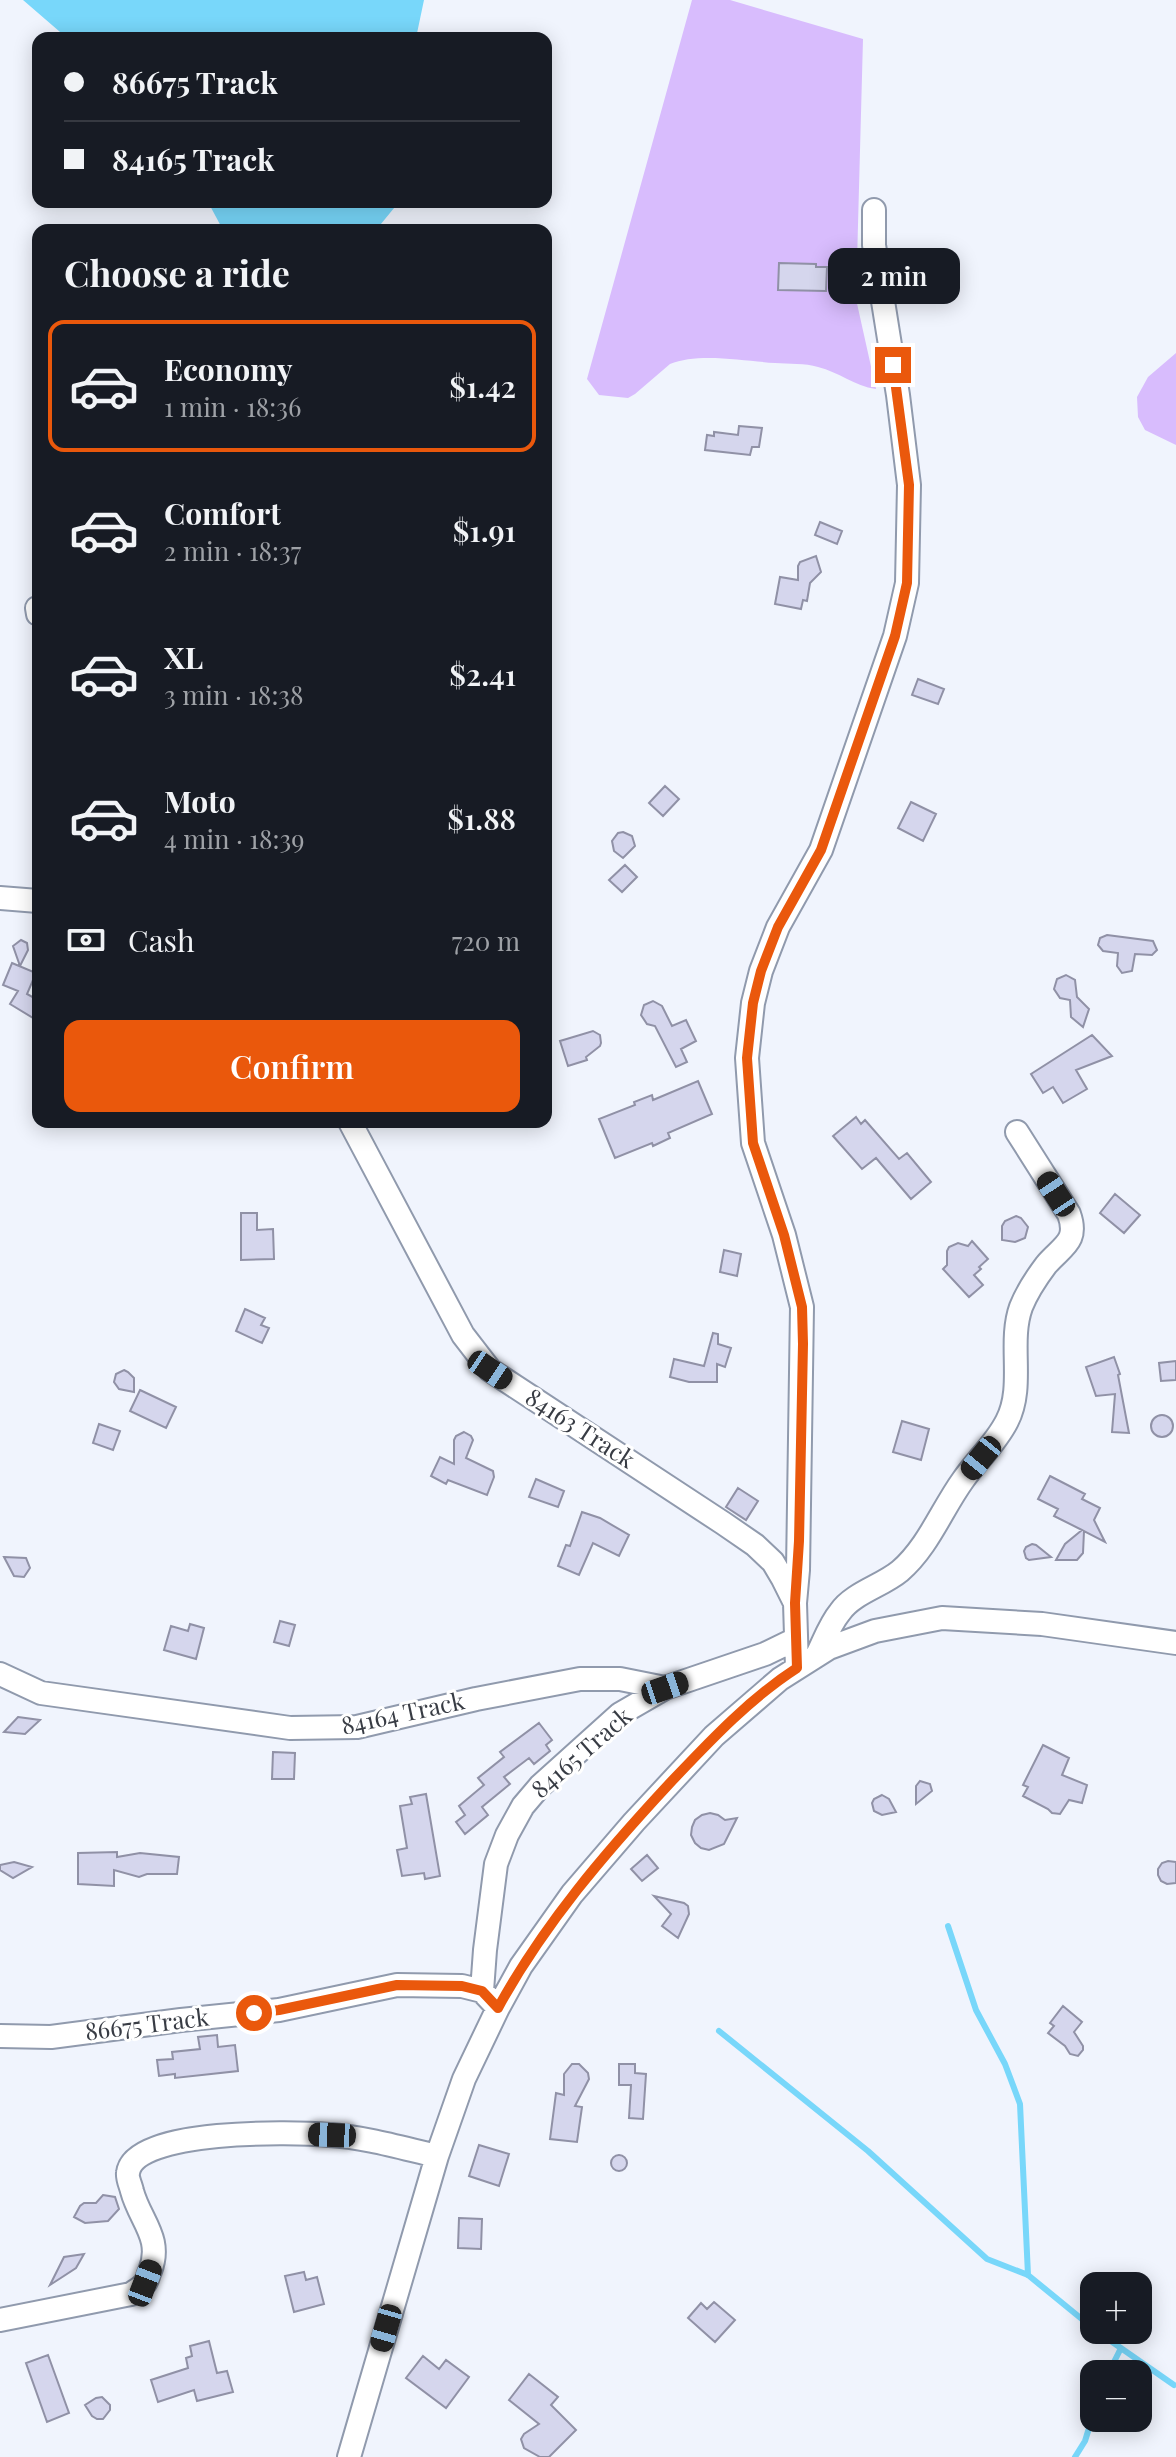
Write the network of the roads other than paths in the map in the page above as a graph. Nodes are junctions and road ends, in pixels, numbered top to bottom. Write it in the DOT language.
graph roads {
  1 [pos="874,210"];
  2 [pos="2,898"];
  3 [pos="32,900"];
  4 [pos="353,1128"];
  5 [pos="1017,1132"];
  6 [pos="795,1603"];
  7 [pos="796,1639"];
  8 [pos="1176,1643"];
  9 [pos="817,1655"];
  10 [pos="797,1668"];
  11 [pos="0,1674"];
  12 [pos="665,1688"];
  13 [pos="482,1991"];
  14 [pos="498,2008"];
  15 [pos="0,2036"];
  16 [pos="437,2156"];
  17 [pos="0,2320"];
  18 [pos="349,2457"];
  1 -- 6 [label="street"];
  2 -- 3 [label="street"];
  4 -- 6 [label="street, 84163 Track"];
  5 -- 9 [label="street"];
  6 -- 7 [label="street, 84163 Track"];
  7 -- 10 [label="street, 84163 Track"];
  7 -- 12 [label="street, 84165 Track"];
  8 -- 9 [label="street"];
  9 -- 10 [label="street"];
  10 -- 14 [label="street"];
  11 -- 12 [label="street, 84164 Track"];
  12 -- 13 [label="street, 84165 Track"];
  13 -- 14 [label="street"];
  13 -- 15 [label="street, 86675 Track"];
  14 -- 16 [label="street"];
  16 -- 17 [label="street"];
  16 -- 18 [label="street"];
}
